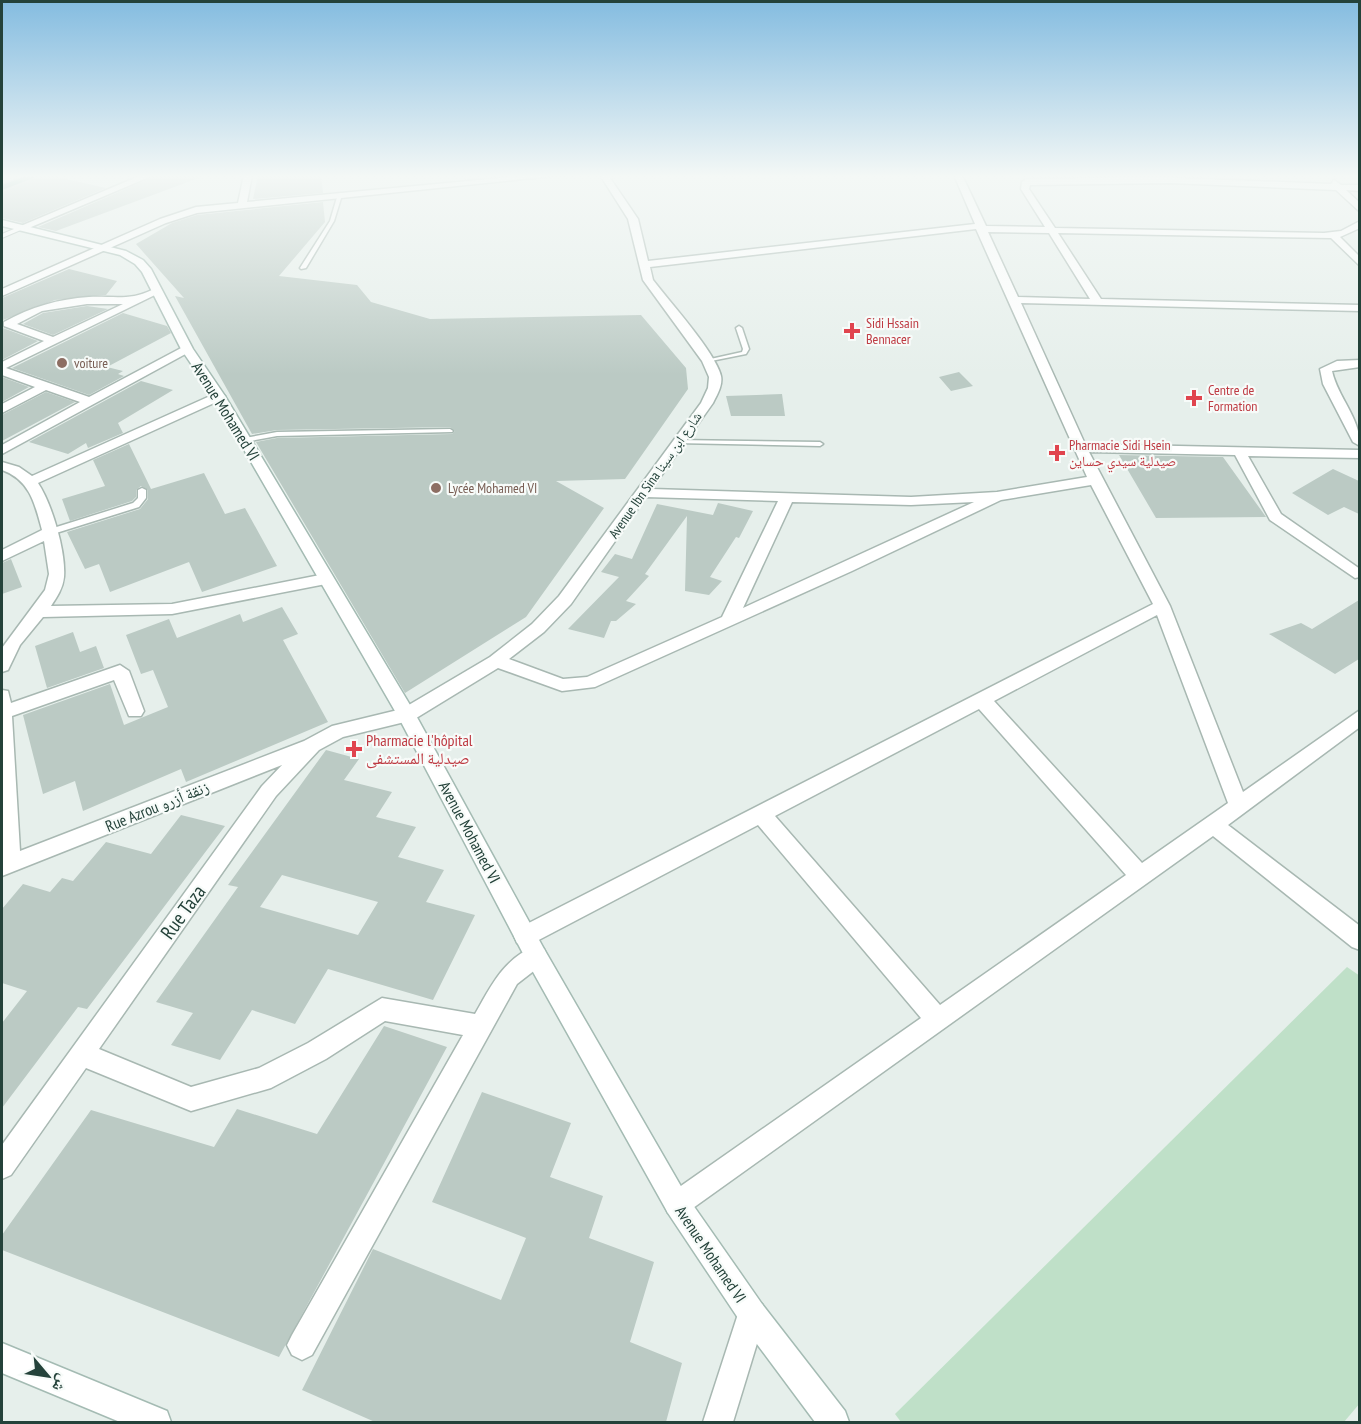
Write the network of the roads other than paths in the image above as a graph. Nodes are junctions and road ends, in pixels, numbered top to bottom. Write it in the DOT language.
graph roads {
  1 [pos="80,241"];
  2 [pos="118,241"];
  3 [pos="319,241"];
  4 [pos="640,241"];
  5 [pos="852,241"];
  6 [pos="987,241"];
  7 [pos="1058,241"];
  8 [pos="1339,241"];
  9 [pos="105,247"];
  10 [pos="1359,263"];
  11 [pos="643,265"];
  12 [pos="303,268"];
  13 [pos="156,292"];
  14 [pos="2,293"];
  15 [pos="1013,300"];
  16 [pos="137,301"];
  17 [pos="1096,302"];
  18 [pos="1359,308"];
  19 [pos="5,328"];
  20 [pos="739,328"];
  21 [pos="53,341"];
  22 [pos="187,349"];
  23 [pos="708,361"];
  24 [pos="1359,363"];
  25 [pos="2,366"];
  26 [pos="2,371"];
  27 [pos="45,386"];
  28 [pos="219,396"];
  29 [pos="88,401"];
  30 [pos="2,409"];
  31 [pos="450,430"];
  32 [pos="245,440"];
  33 [pos="677,442"];
  34 [pos="1359,442"];
  35 [pos="820,444"];
  36 [pos="1080,448"];
  37 [pos="2,450"];
  38 [pos="1239,451"];
  39 [pos="1359,454"];
  40 [pos="2,466"];
  41 [pos="1095,480"];
  42 [pos="32,481"];
  43 [pos="142,490"];
  44 [pos="643,493"];
  45 [pos="997,496"];
  46 [pos="786,499"];
  47 [pos="917,516"];
  48 [pos="50,532"];
  49 [pos="2,556"];
  50 [pos="1355,573"];
  51 [pos="325,579"];
  52 [pos="1162,606"];
  53 [pos="37,612"];
  54 [pos="729,620"];
  55 [pos="22,627"];
  56 [pos="2,634"];
  57 [pos="496,661"];
  58 [pos="2,666"];
  59 [pos="2,698"];
  60 [pos="982,700"];
  61 [pos="135,711"];
  62 [pos="2,713"];
  63 [pos="408,715"];
  64 [pos="1359,717"];
  65 [pos="312,745"];
  66 [pos="1239,806"];
  67 [pos="760,813"];
  68 [pos="1214,825"];
  69 [pos="6,866"];
  70 [pos="1141,877"];
  71 [pos="1359,940"];
  72 [pos="531,946"];
  73 [pos="938,1019"];
  74 [pos="480,1026"];
  75 [pos="82,1054"];
  76 [pos="2,1166"];
  77 [pos="677,1204"];
  78 [pos="752,1314"];
  79 [pos="302,1345"];
  80 [pos="2,1358"];
  81 [pos="156,1422"];
  82 [pos="718,1422"];
  83 [pos="834,1422"];
  1 -- 9 [label="street, Avenue Mohamed VI"];
  2 -- 9 [label="street"];
  3 -- 12 [label="lane"];
  4 -- 11 [label="street, Avenue Ibn Sina شارع ابن سينا"];
  5 -- 11 [label="street"];
  6 -- 15 [label="street"];
  7 -- 17 [label="street"];
  8 -- 10 [label="street"];
  9 -- 13 [label="street, Avenue Mohamed VI"];
  9 -- 14 [label="street"];
  11 -- 23 [label="street, Avenue Ibn Sina شارع ابن سينا"];
  13 -- 16 [label="street"];
  13 -- 22 [label="street, Avenue Mohamed VI"];
  15 -- 17 [label="street"];
  15 -- 36 [label="street"];
  16 -- 19 [label="street"];
  16 -- 21 [label="street"];
  17 -- 18 [label="street"];
  19 -- 21 [label="street"];
  20 -- 23 [label="lane"];
  21 -- 25 [label="street"];
  22 -- 28 [label="street, Avenue Mohamed VI"];
  22 -- 29 [label="street"];
  23 -- 33 [label="street, Avenue Ibn Sina شارع ابن سينا"];
  24 -- 34 [label="street"];
  26 -- 27 [label="street"];
  27 -- 29 [label="street"];
  27 -- 30 [label="street"];
  28 -- 32 [label="street, Avenue Mohamed VI"];
  28 -- 42 [label="street"];
  29 -- 37 [label="street"];
  31 -- 32 [label="lane"];
  32 -- 51 [label="street, Avenue Mohamed VI"];
  33 -- 35 [label="lane"];
  33 -- 44 [label="street, Avenue Ibn Sina شارع ابن سينا"];
  36 -- 38 [label="street"];
  36 -- 41 [label="street"];
  38 -- 39 [label="street"];
  38 -- 50 [label="street"];
  40 -- 42 [label="street"];
  41 -- 45 [label="street"];
  41 -- 52 [label="street"];
  42 -- 48 [label="street"];
  43 -- 48 [label="lane"];
  44 -- 46 [label="street"];
  44 -- 57 [label="street, Avenue Ibn Sina شارع ابن سينا"];
  45 -- 47 [label="street"];
  45 -- 47 [label="street"];
  46 -- 47 [label="street"];
  46 -- 54 [label="street"];
  47 -- 54 [label="street"];
  48 -- 49 [label="street"];
  48 -- 53 [label="street"];
  51 -- 53 [label="street"];
  51 -- 63 [label="street, Avenue Mohamed VI"];
  52 -- 60 [label="street"];
  52 -- 66 [label="street"];
  53 -- 55 [label="street"];
  54 -- 57 [label="street"];
  55 -- 56 [label="street"];
  55 -- 58 [label="street"];
  57 -- 63 [label="street, Avenue Ibn Sina شارع ابن سينا"];
  59 -- 62 [label="street"];
  60 -- 67 [label="street"];
  60 -- 70 [label="street"];
  61 -- 62 [label="street"];
  62 -- 69 [label="street"];
  63 -- 65 [label="street, Rue Taza"];
  63 -- 72 [label="street, Avenue Mohamed VI"];
  64 -- 66 [label="street"];
  65 -- 69 [label="street, Rue Azrou زنقة أزرو"];
  65 -- 75 [label="street, Rue Taza"];
  66 -- 68 [label="street"];
  67 -- 72 [label="street"];
  67 -- 73 [label="street"];
  68 -- 70 [label="street"];
  68 -- 71 [label="street"];
  70 -- 73 [label="street"];
  72 -- 74 [label="street"];
  72 -- 77 [label="street, Avenue Mohamed VI"];
  73 -- 77 [label="street"];
  74 -- 75 [label="street"];
  74 -- 79 [label="street"];
  75 -- 76 [label="street, Rue Taza"];
  77 -- 78 [label="street, Avenue Mohamed VI"];
  78 -- 82 [label="street"];
  78 -- 83 [label="street, Avenue Mohamed VI"];
  80 -- 81 [label="street"];
}
